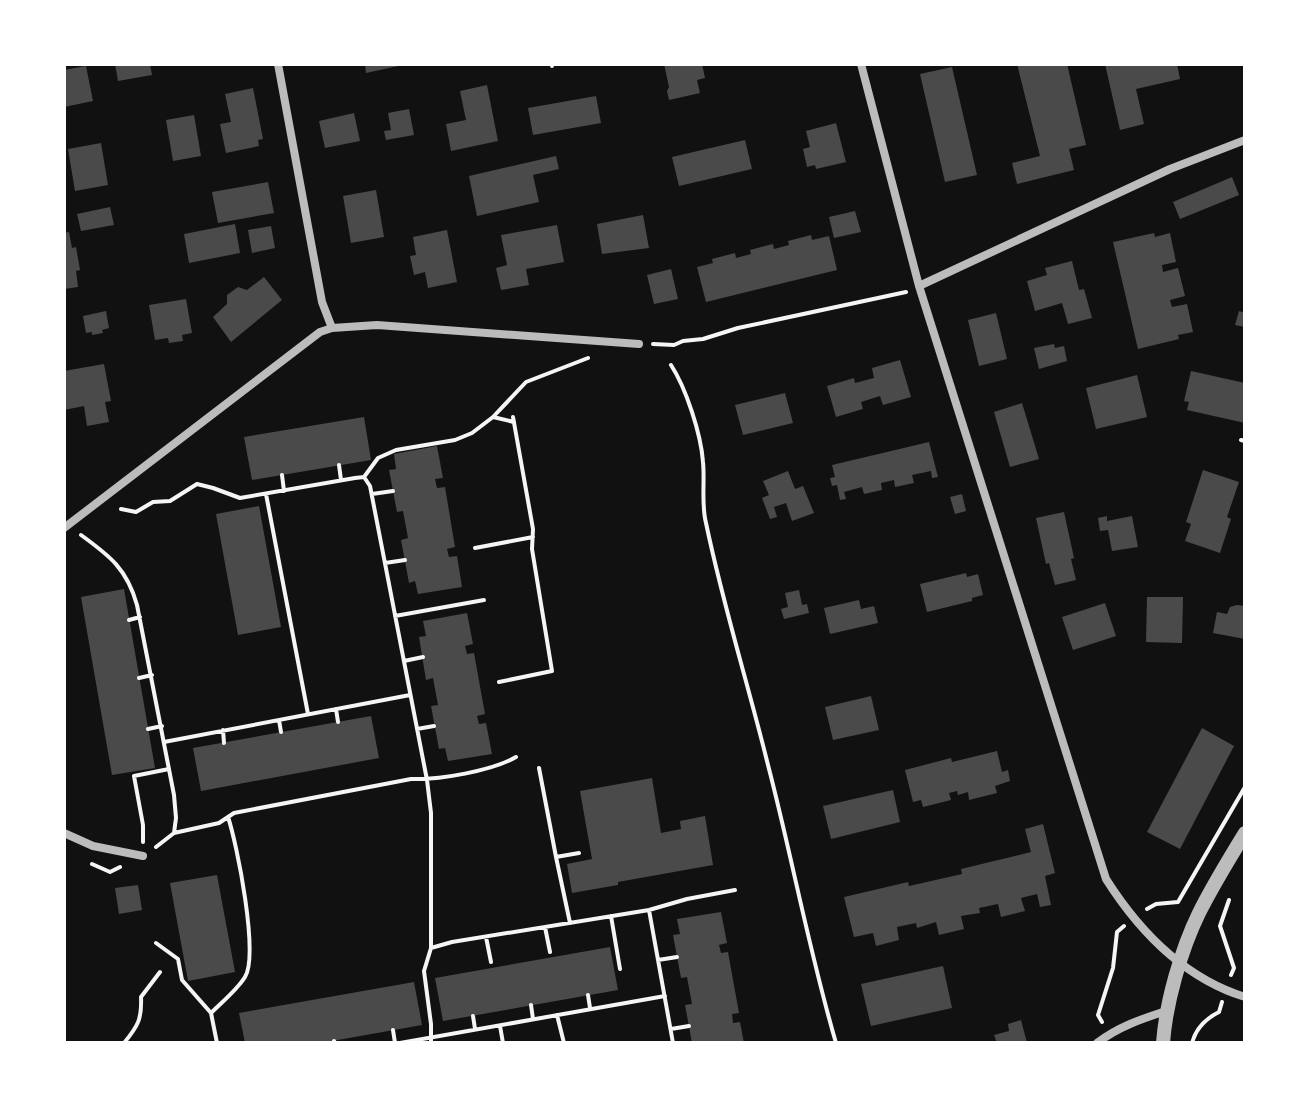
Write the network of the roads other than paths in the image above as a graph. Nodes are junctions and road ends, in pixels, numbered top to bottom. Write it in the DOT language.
graph roads {
  1 [pos="278,64"];
  2 [pos="861,64"];
  3 [pos="1245,140"];
  4 [pos="919,286"];
  5 [pos="332,328"];
  6 [pos="639,344"];
  7 [pos="66,527"];
  8 [pos="64,833"];
  9 [pos="1245,833"];
  10 [pos="143,856"];
  11 [pos="1180,963"];
  12 [pos="1245,997"];
  13 [pos="1166,1011"];
  14 [pos="1097,1043"];
  15 [pos="1163,1043"];
  1 -- 5 [label="street"];
  2 -- 4 [label="street"];
  3 -- 4 [label="street"];
  4 -- 11 [label="street"];
  5 -- 6 [label="street"];
  5 -- 7 [label="street"];
  8 -- 10 [label="street"];
  9 -- 11 [label="street"];
  11 -- 12 [label="street"];
  11 -- 13 [label="street"];
  13 -- 14 [label="street"];
  13 -- 15 [label="street"];
}
